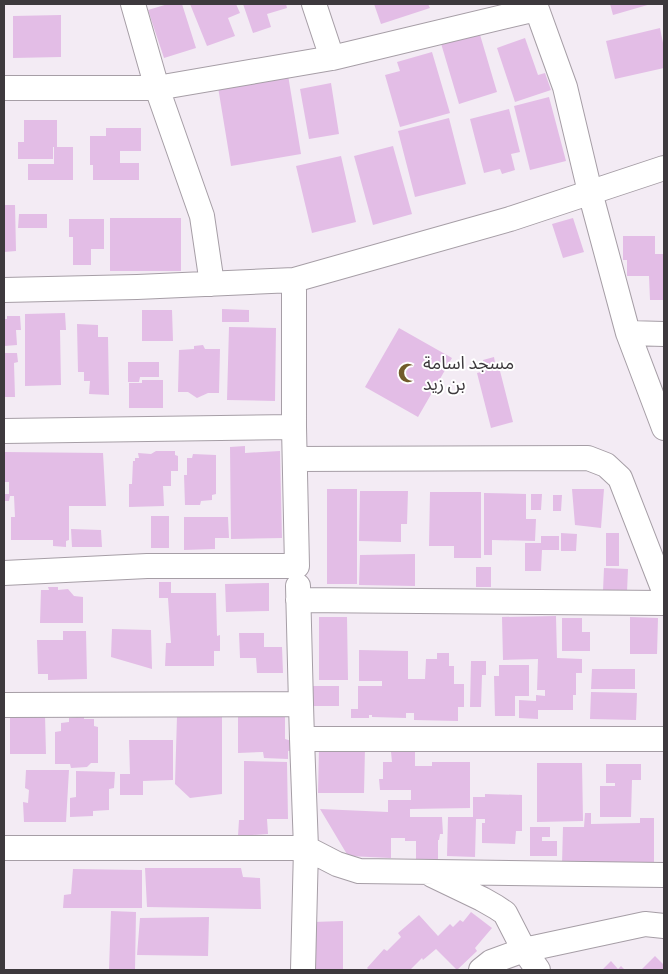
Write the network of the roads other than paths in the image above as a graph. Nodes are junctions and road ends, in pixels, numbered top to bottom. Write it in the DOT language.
graph roads {
  1 [pos="132,4"];
  2 [pos="314,4"];
  3 [pos="536,6"];
  4 [pos="332,58"];
  5 [pos="4,88"];
  6 [pos="157,88"];
  7 [pos="664,168"];
  8 [pos="590,192"];
  9 [pos="294,280"];
  10 [pos="212,284"];
  11 [pos="4,290"];
  12 [pos="628,333"];
  13 [pos="664,334"];
  14 [pos="294,427"];
  15 [pos="664,428"];
  16 [pos="4,431"];
  17 [pos="295,459"];
  18 [pos="297,566"];
  19 [pos="4,573"];
  20 [pos="664,592"];
  21 [pos="298,600"];
  22 [pos="664,603"];
  23 [pos="300,704"];
  24 [pos="4,705"];
  25 [pos="302,739"];
  26 [pos="664,739"];
  27 [pos="4,848"];
  28 [pos="306,848"];
  29 [pos="425,872"];
  30 [pos="664,875"];
  31 [pos="664,926"];
  32 [pos="524,950"];
  33 [pos="303,970"];
  34 [pos="481,970"];
  35 [pos="538,970"];
  1 -- 6 [label="street"];
  2 -- 4 [label="street"];
  3 -- 4 [label="street"];
  3 -- 8 [label="street"];
  4 -- 6 [label="street"];
  5 -- 6 [label="street"];
  6 -- 10 [label="street"];
  7 -- 8 [label="street"];
  8 -- 9 [label="street"];
  8 -- 12 [label="street"];
  9 -- 10 [label="street"];
  9 -- 14 [label="street"];
  10 -- 11 [label="street"];
  12 -- 13 [label="street"];
  12 -- 15 [label="street"];
  14 -- 16 [label="street"];
  14 -- 17 [label="street"];
  17 -- 18 [label="street"];
  17 -- 20 [label="street"];
  18 -- 19 [label="street"];
  18 -- 21 [label="street"];
  21 -- 22 [label="street"];
  21 -- 23 [label="street"];
  23 -- 24 [label="street"];
  23 -- 25 [label="street"];
  25 -- 26 [label="street"];
  25 -- 28 [label="street"];
  27 -- 28 [label="street"];
  28 -- 29 [label="street"];
  28 -- 33 [label="street"];
  29 -- 30 [label="street"];
  29 -- 32 [label="street"];
  31 -- 32 [label="street"];
  32 -- 34 [label="street"];
  32 -- 35 [label="street"];
}
